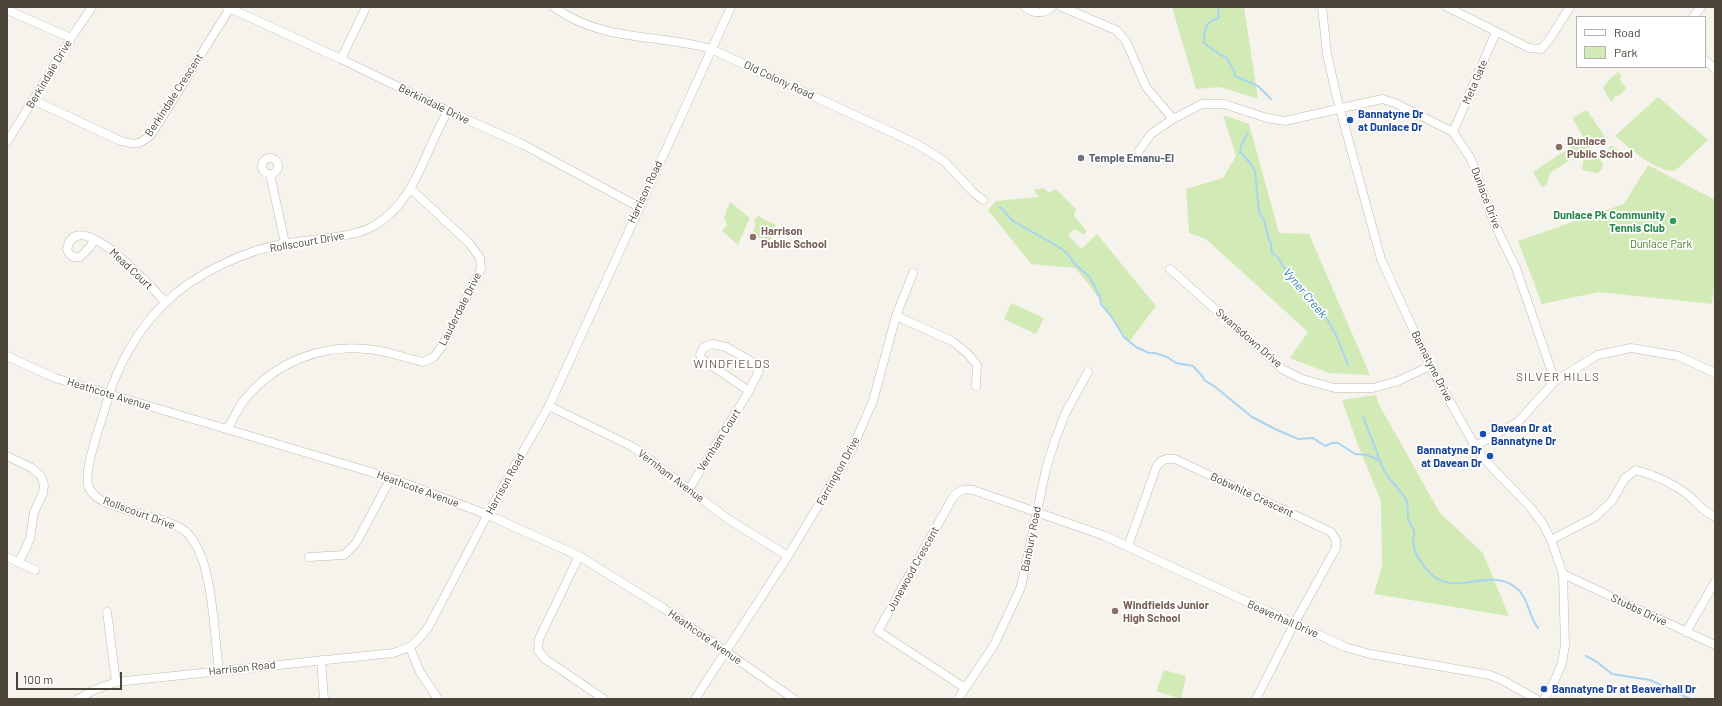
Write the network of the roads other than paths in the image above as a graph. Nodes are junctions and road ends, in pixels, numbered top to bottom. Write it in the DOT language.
graph roads {
  1 [pos="92,7"];
  2 [pos="366,7"];
  3 [pos="554,7"];
  4 [pos="731,7"];
  5 [pos="1025,7"];
  6 [pos="1052,7"];
  7 [pos="1062,7"];
  8 [pos="1322,7"];
  9 [pos="1447,7"];
  10 [pos="1570,7"];
  11 [pos="1701,7"];
  12 [pos="228,8"];
  13 [pos="7,10"];
  14 [pos="1694,16"];
  15 [pos="1496,32"];
  16 [pos="71,38"];
  17 [pos="711,49"];
  18 [pos="341,59"];
  19 [pos="1706,61"];
  20 [pos="1715,69"];
  21 [pos="33,100"];
  22 [pos="1340,109"];
  23 [pos="448,112"];
  24 [pos="1173,119"];
  25 [pos="1453,132"];
  26 [pos="7,142"];
  27 [pos="1138,151"];
  28 [pos="270,174"];
  29 [pos="411,189"];
  30 [pos="983,200"];
  31 [pos="638,207"];
  32 [pos="94,240"];
  33 [pos="285,243"];
  34 [pos="1170,269"];
  35 [pos="913,273"];
  36 [pos="165,302"];
  37 [pos="896,316"];
  38 [pos="7,356"];
  39 [pos="1430,366"];
  40 [pos="1088,372"];
  41 [pos="1715,373"];
  42 [pos="1555,381"];
  43 [pos="976,386"];
  44 [pos="749,391"];
  45 [pos="109,395"];
  46 [pos="548,406"];
  47 [pos="227,429"];
  48 [pos="1475,446"];
  49 [pos="7,456"];
  50 [pos="391,478"];
  51 [pos="689,489"];
  52 [pos="1038,512"];
  53 [pos="488,515"];
  54 [pos="1715,517"];
  55 [pos="1551,540"];
  56 [pos="1128,546"];
  57 [pos="579,556"];
  58 [pos="788,556"];
  59 [pos="7,557"];
  60 [pos="309,557"];
  61 [pos="19,562"];
  62 [pos="35,570"];
  63 [pos="1563,574"];
  64 [pos="1715,582"];
  65 [pos="107,612"];
  66 [pos="1294,624"];
  67 [pos="1686,632"];
  68 [pos="1715,645"];
  69 [pos="410,648"];
  70 [pos="726,652"];
  71 [pos="320,660"];
  72 [pos="219,670"];
  73 [pos="116,682"];
  74 [pos="965,688"];
  75 [pos="78,699"];
  76 [pos="324,699"];
  77 [pos="438,699"];
  78 [pos="604,699"];
  79 [pos="695,699"];
  80 [pos="794,699"];
  81 [pos="958,699"];
  82 [pos="1256,699"];
  83 [pos="1536,699"];
  84 [pos="1544,699"];
  1 -- 16 [label="street, Berkindale Drive"];
  2 -- 18 [label="street"];
  3 -- 17 [label="street, Old Colony Road"];
  4 -- 17 [label="street, Harrison Road"];
  5 -- 6 [label="street"];
  7 -- 24 [label="street"];
  8 -- 22 [label="street, Bannatyne Drive"];
  9 -- 15 [label="street"];
  10 -- 15 [label="street"];
  11 -- 14 [label="street"];
  12 -- 18 [label="street, Berkindale Drive"];
  12 -- 21 [label="street, Berkindale Crescent"];
  13 -- 16 [label="street"];
  15 -- 25 [label="street, Meta Gate"];
  16 -- 21 [label="street, Berkindale Drive"];
  17 -- 30 [label="street, Old Colony Road"];
  17 -- 31 [label="street, Harrison Road"];
  18 -- 23 [label="street, Berkindale Drive"];
  19 -- 20 [label="street"];
  21 -- 26 [label="street, Berkindale Drive"];
  22 -- 24 [label="street, Dunlace Drive"];
  22 -- 25 [label="street, Dunlace Drive"];
  22 -- 39 [label="street, Bannatyne Drive"];
  23 -- 29 [label="street, Rollscourt Drive"];
  23 -- 31 [label="street, Berkindale Drive"];
  24 -- 27 [label="street, Dunlace Drive"];
  25 -- 42 [label="street, Dunlace Drive"];
  28 -- 33 [label="street"];
  29 -- 33 [label="street, Rollscourt Drive"];
  29 -- 47 [label="street, Lauderdale Drive"];
  31 -- 46 [label="street, Harrison Road"];
  32 -- 36 [label="street, Mead Court"];
  33 -- 36 [label="street, Rollscourt Drive"];
  34 -- 39 [label="street, Swansdown Drive"];
  35 -- 37 [label="street, Farrington Drive"];
  36 -- 45 [label="street, Rollscourt Drive"];
  37 -- 43 [label="street"];
  37 -- 58 [label="street, Farrington Drive"];
  38 -- 45 [label="street, Heathcote Avenue"];
  39 -- 48 [label="street, Bannatyne Drive"];
  40 -- 52 [label="street, Banbury Road"];
  41 -- 42 [label="street"];
  42 -- 48 [label="street"];
  44 -- 44 [label="street, Vernham Court"];
  44 -- 51 [label="street, Vernham Court"];
  45 -- 47 [label="street, Heathcote Avenue"];
  45 -- 72 [label="street, Rollscourt Drive"];
  46 -- 51 [label="street, Vernham Avenue"];
  46 -- 53 [label="street, Harrison Road"];
  47 -- 50 [label="street, Heathcote Avenue"];
  48 -- 55 [label="street, Bannatyne Drive"];
  49 -- 61 [label="street"];
  50 -- 53 [label="street, Heathcote Avenue"];
  50 -- 60 [label="street"];
  51 -- 58 [label="street, Vernham Avenue"];
  52 -- 56 [label="street, Beaverhall Drive"];
  52 -- 74 [label="street, Banbury Road"];
  52 -- 74 [label="street, Junewood Crescent"];
  53 -- 57 [label="street, Heathcote Avenue"];
  53 -- 69 [label="street, Harrison Road"];
  54 -- 55 [label="street"];
  55 -- 63 [label="street, Bannatyne Drive"];
  56 -- 66 [label="street, Beaverhall Drive"];
  56 -- 66 [label="street, Bobwhite Crescent"];
  57 -- 70 [label="street, Heathcote Avenue"];
  57 -- 78 [label="street"];
  58 -- 70 [label="street, Farrington Drive"];
  59 -- 61 [label="street"];
  61 -- 62 [label="street"];
  63 -- 67 [label="street, Stubbs Drive"];
  63 -- 84 [label="street, Bannatyne Drive"];
  64 -- 67 [label="street"];
  65 -- 73 [label="street"];
  66 -- 82 [label="street"];
  66 -- 83 [label="street, Beaverhall Drive"];
  67 -- 68 [label="street, Stubbs Drive"];
  69 -- 71 [label="street, Harrison Road"];
  69 -- 77 [label="street"];
  70 -- 79 [label="street, Farrington Drive"];
  70 -- 80 [label="street, Heathcote Avenue"];
  71 -- 72 [label="street, Harrison Road"];
  71 -- 76 [label="street"];
  72 -- 73 [label="street, Harrison Road"];
  73 -- 75 [label="street, Harrison Road"];
  74 -- 81 [label="street, Banbury Road"];
}
